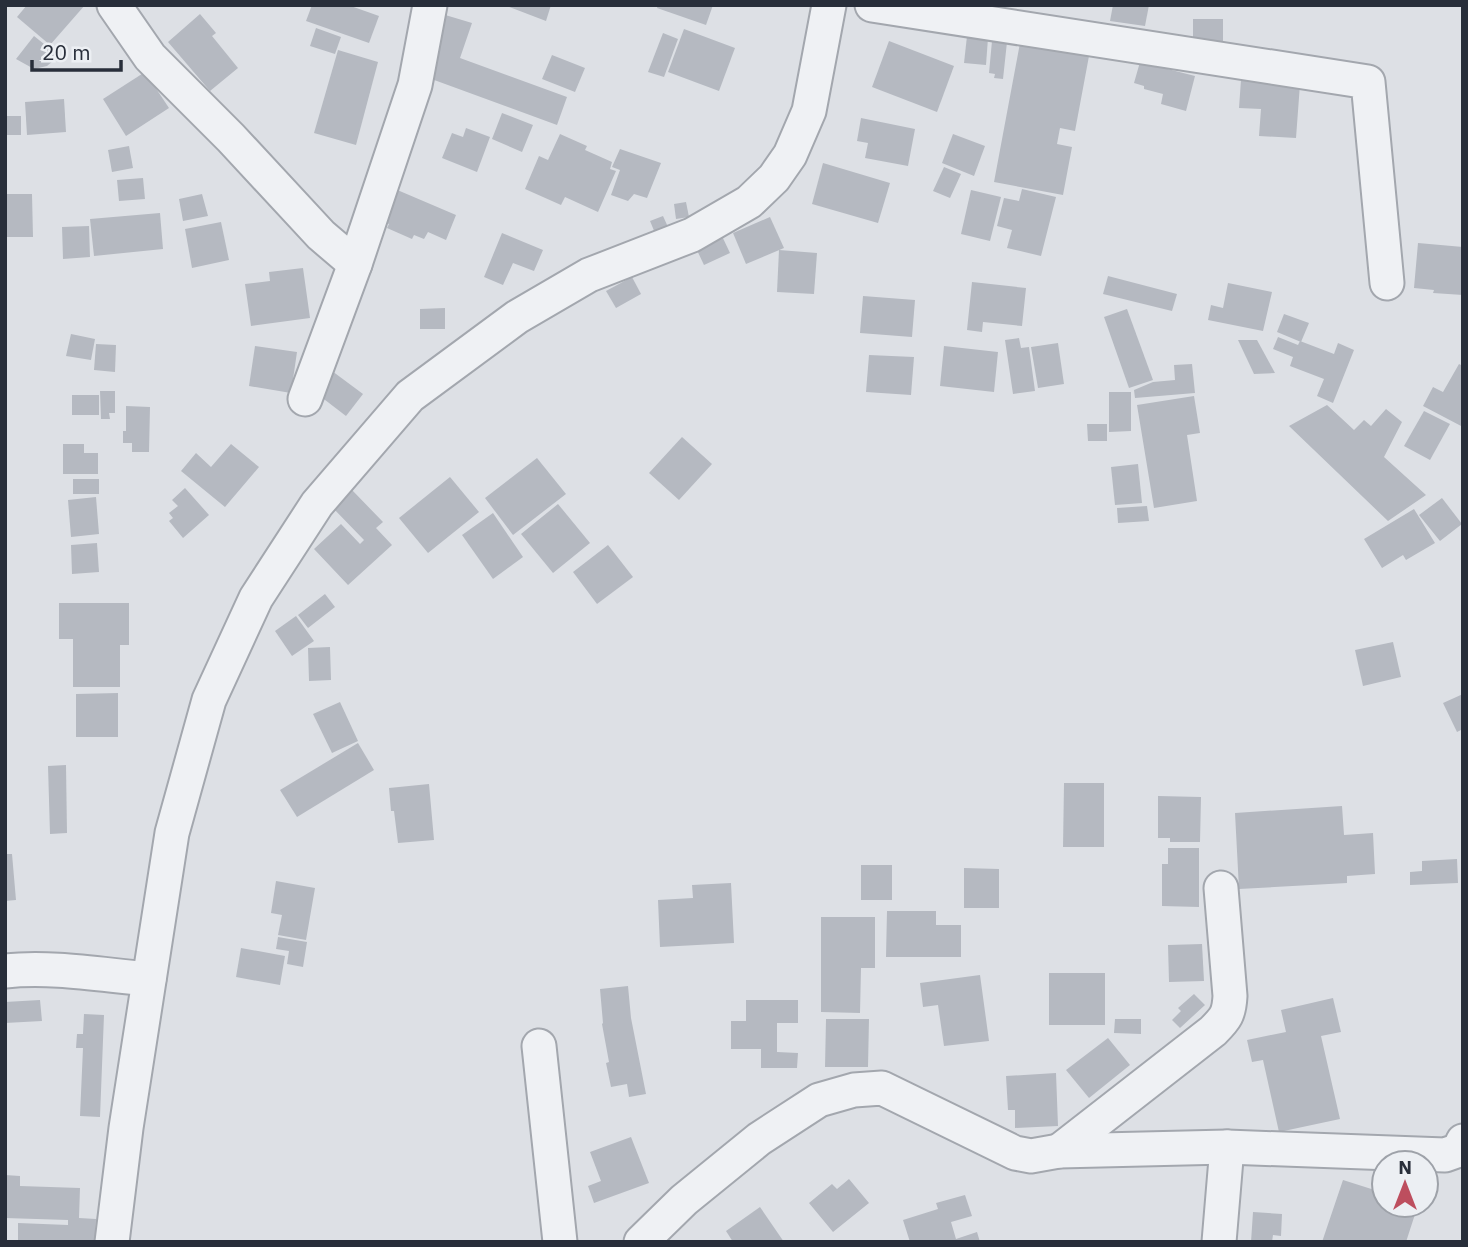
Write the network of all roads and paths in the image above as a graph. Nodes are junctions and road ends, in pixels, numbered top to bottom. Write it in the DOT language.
graph roads {
  1 [pos="114,5"];
  2 [pos="430,5"];
  3 [pos="829,5"];
  4 [pos="872,5"];
  5 [pos="355,264"];
  6 [pos="1387,283"];
  7 [pos="305,399"];
  8 [pos="1221,888"];
  9 [pos="5,971"];
  10 [pos="149,979"];
  11 [pos="538,1046"];
  12 [pos="1463,1141"];
  13 [pos="1227,1147"];
  14 [pos="1059,1151"];
  15 [pos="112,1242"];
  16 [pos="560,1242"];
  17 [pos="641,1242"];
  18 [pos="1219,1242"];
  1 -- 5 [label="street"];
  2 -- 5 [label="street"];
  3 -- 10 [label="street"];
  4 -- 6 [label="street"];
  5 -- 7 [label="street"];
  8 -- 14 [label="street"];
  9 -- 10 [label="street"];
  10 -- 15 [label="street"];
  11 -- 16 [label="street"];
  12 -- 13 [label="street"];
  13 -- 14 [label="street"];
  13 -- 18 [label="street"];
  14 -- 17 [label="street"];
}
